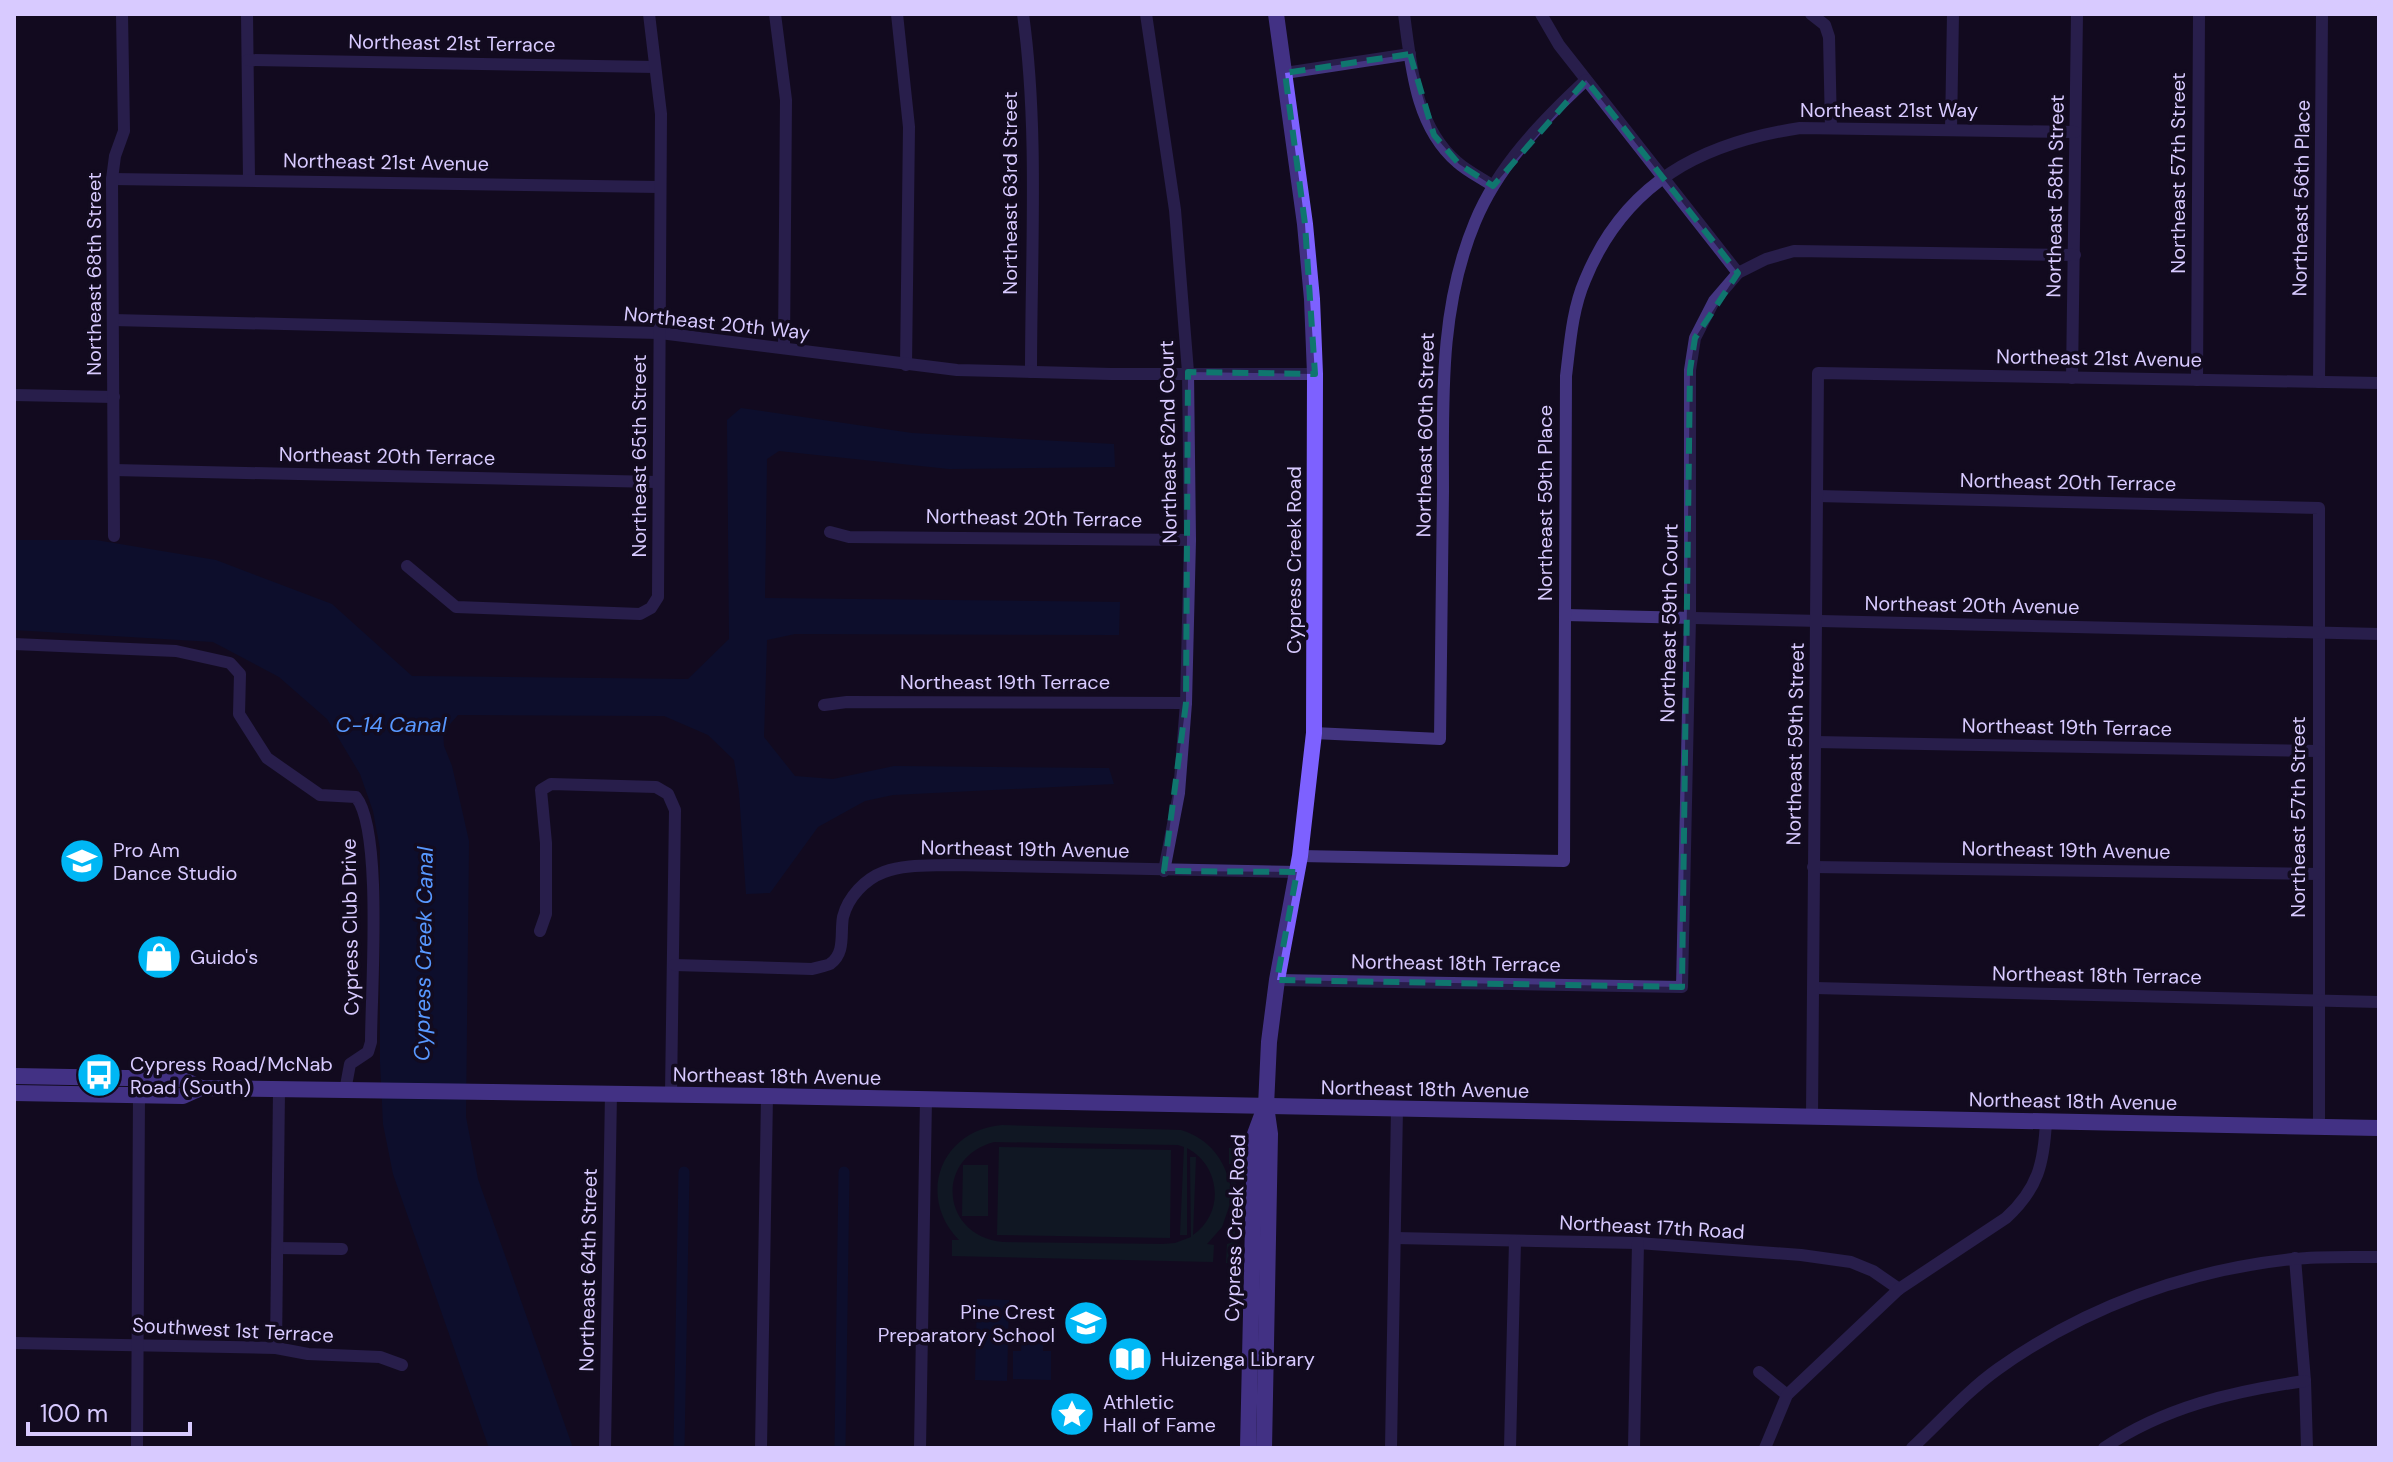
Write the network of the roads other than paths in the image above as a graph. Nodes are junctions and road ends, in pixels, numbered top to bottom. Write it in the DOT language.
graph roads {
  1 [pos="122,14"];
  2 [pos="247,14"];
  3 [pos="649,14"];
  4 [pos="775,14"];
  5 [pos="897,14"];
  6 [pos="1023,14"];
  7 [pos="1146,14"];
  8 [pos="1276,14"];
  9 [pos="1404,14"];
  10 [pos="1541,14"];
  11 [pos="1811,14"];
  12 [pos="1953,14"];
  13 [pos="2077,14"];
  14 [pos="2199,14"];
  15 [pos="2322,14"];
  16 [pos="1410,54"];
  17 [pos="248,60"];
  18 [pos="655,67"];
  19 [pos="1285,73"];
  20 [pos="1586,80"];
  21 [pos="1831,128"];
  22 [pos="1951,130"];
  23 [pos="2075,132"];
  24 [pos="1664,176"];
  25 [pos="112,179"];
  26 [pos="249,179"];
  27 [pos="1493,186"];
  28 [pos="660,187"];
  29 [pos="2075,255"];
  30 [pos="1738,273"];
  31 [pos="113,320"];
  32 [pos="660,333"];
  33 [pos="784,347"];
  34 [pos="906,365"];
  35 [pos="1031,372"];
  36 [pos="1188,372"];
  37 [pos="1818,373"];
  38 [pos="1315,374"];
  39 [pos="2072,378"];
  40 [pos="2197,380"];
  41 [pos="2319,382"];
  42 [pos="2379,383"];
  43 [pos="14,395"];
  44 [pos="114,397"];
  45 [pos="114,470"];
  46 [pos="658,482"];
  47 [pos="1817,496"];
  48 [pos="2319,508"];
  49 [pos="830,532"];
  50 [pos="114,536"];
  51 [pos="1190,540"];
  52 [pos="407,566"];
  53 [pos="1565,615"];
  54 [pos="1690,618"];
  55 [pos="1816,621"];
  56 [pos="2317,633"];
  57 [pos="2379,634"];
  58 [pos="14,644"];
  59 [pos="1186,703"];
  60 [pos="824,705"];
  61 [pos="1314,733"];
  62 [pos="1815,742"];
  63 [pos="2318,751"];
  64 [pos="1564,861"];
  65 [pos="1299,864"];
  66 [pos="1813,867"];
  67 [pos="1164,871"];
  68 [pos="2318,874"];
  69 [pos="540,931"];
  70 [pos="674,965"];
  71 [pos="1277,980"];
  72 [pos="1682,987"];
  73 [pos="1815,988"];
  74 [pos="2319,1001"];
  75 [pos="2379,1002"];
  76 [pos="14,1076"];
  77 [pos="201,1088"];
  78 [pos="279,1090"];
  79 [pos="345,1091"];
  80 [pos="14,1093"];
  81 [pos="611,1093"];
  82 [pos="671,1094"];
  83 [pos="139,1095"];
  84 [pos="767,1096"];
  85 [pos="926,1099"];
  86 [pos="1266,1106"];
  87 [pos="1397,1108"];
  88 [pos="1812,1116"];
  89 [pos="2046,1121"];
  90 [pos="2319,1126"];
  91 [pos="2379,1128"];
  92 [pos="1395,1238"];
  93 [pos="1515,1241"];
  94 [pos="1638,1243"];
  95 [pos="278,1248"];
  96 [pos="342,1249"];
  97 [pos="2379,1257"];
  98 [pos="2295,1258"];
  99 [pos="1899,1289"];
  100 [pos="14,1343"];
  101 [pos="139,1345"];
  102 [pos="276,1348"];
  103 [pos="402,1365"];
  104 [pos="1759,1372"];
  105 [pos="2305,1381"];
  106 [pos="1787,1395"];
  107 [pos="137,1448"];
  108 [pos="605,1448"];
  109 [pos="761,1448"];
  110 [pos="920,1448"];
  111 [pos="1248,1448"];
  112 [pos="1264,1448"];
  113 [pos="1391,1448"];
  114 [pos="1510,1448"];
  115 [pos="1634,1448"];
  116 [pos="1765,1448"];
  117 [pos="1912,1448"];
  118 [pos="2104,1448"];
  119 [pos="2307,1448"];
  1 -- 25 [label="street, Northeast 68th Street"];
  2 -- 17 [label="street"];
  3 -- 18 [label="street, Northeast 65th Street"];
  4 -- 33 [label="street"];
  5 -- 34 [label="street"];
  6 -- 35 [label="street, Northeast 63rd Street"];
  7 -- 36 [label="street, Northeast 62nd Court"];
  8 -- 19 [label="street, Cypress Creek Road"];
  9 -- 16 [label="street"];
  10 -- 20 [label="street"];
  11 -- 21 [label="street"];
  12 -- 22 [label="street"];
  13 -- 23 [label="street, Northeast 58th Street"];
  14 -- 40 [label="street, Northeast 57th Street"];
  15 -- 41 [label="street, Northeast 56th Place"];
  16 -- 19 [label="street"];
  16 -- 27 [label="street"];
  17 -- 18 [label="street, Northeast 21st Terrace"];
  17 -- 26 [label="street"];
  18 -- 28 [label="street, Northeast 65th Street"];
  19 -- 38 [label="street, Cypress Creek Road"];
  20 -- 24 [label="street"];
  20 -- 27 [label="street, Northeast 60th Street"];
  21 -- 22 [label="street, Northeast 21st Way"];
  21 -- 24 [label="street, Northeast 21st Way"];
  22 -- 23 [label="street, Northeast 21st Way"];
  23 -- 29 [label="street, Northeast 58th Street"];
  24 -- 30 [label="street"];
  24 -- 53 [label="street, Northeast 59th Place"];
  25 -- 26 [label="street, Northeast 21st Avenue"];
  25 -- 31 [label="street, Northeast 68th Street"];
  26 -- 28 [label="street, Northeast 21st Avenue"];
  27 -- 61 [label="street, Northeast 60th Street"];
  28 -- 32 [label="street, Northeast 65th Street"];
  29 -- 30 [label="street"];
  29 -- 39 [label="street, Northeast 58th Street"];
  30 -- 54 [label="street, Northeast 59th Court"];
  31 -- 32 [label="street, Northeast 20th Way"];
  31 -- 44 [label="street, Northeast 68th Street"];
  32 -- 33 [label="street, Northeast 20th Way"];
  32 -- 46 [label="street, Northeast 65th Street"];
  33 -- 34 [label="street, Northeast 20th Way"];
  34 -- 35 [label="street, Northeast 20th Way"];
  35 -- 36 [label="street, Northeast 20th Way"];
  36 -- 38 [label="street, Northeast 20th Way"];
  36 -- 51 [label="street, Northeast 62nd Court"];
  37 -- 39 [label="street, Northeast 21st Avenue"];
  37 -- 47 [label="street, Northeast 59th Street"];
  38 -- 61 [label="street, Cypress Creek Road"];
  39 -- 40 [label="street, Northeast 21st Avenue"];
  40 -- 41 [label="street, Northeast 21st Avenue"];
  41 -- 42 [label="street, Northeast 21st Avenue"];
  43 -- 44 [label="street"];
  44 -- 45 [label="street, Northeast 68th Street"];
  45 -- 46 [label="street, Northeast 20th Terrace"];
  45 -- 50 [label="street, Northeast 68th Street"];
  46 -- 52 [label="street, Northeast 65th Street"];
  47 -- 48 [label="street, Northeast 20th Terrace"];
  47 -- 55 [label="street, Northeast 59th Street"];
  48 -- 56 [label="street, Northeast 57th Street"];
  49 -- 51 [label="street, Northeast 20th Terrace"];
  51 -- 59 [label="street, Northeast 62nd Court"];
  53 -- 54 [label="street, Northeast 20th Avenue"];
  53 -- 64 [label="street, Northeast 59th Place"];
  54 -- 55 [label="street, Northeast 20th Avenue"];
  54 -- 72 [label="street, Northeast 59th Court"];
  55 -- 56 [label="street, Northeast 20th Avenue"];
  55 -- 62 [label="street, Northeast 59th Street"];
  56 -- 57 [label="street, Northeast 20th Avenue"];
  56 -- 63 [label="street, Northeast 57th Street"];
  58 -- 79 [label="street, Cypress Club Drive"];
  59 -- 60 [label="street, Northeast 19th Terrace"];
  59 -- 67 [label="street, Northeast 62nd Court"];
  61 -- 65 [label="street, Cypress Creek Road"];
  62 -- 63 [label="street, Northeast 19th Terrace"];
  62 -- 66 [label="street, Northeast 59th Street"];
  63 -- 68 [label="street, Northeast 57th Street"];
  64 -- 65 [label="street, Northeast 19th Avenue"];
  65 -- 67 [label="street, Northeast 19th Avenue"];
  65 -- 71 [label="street, Cypress Creek Road"];
  66 -- 68 [label="street, Northeast 19th Avenue"];
  66 -- 73 [label="street, Northeast 59th Street"];
  67 -- 70 [label="street, Northeast 19th Avenue"];
  68 -- 74 [label="street, Northeast 57th Street"];
  69 -- 70 [label="street"];
  70 -- 82 [label="street"];
  71 -- 72 [label="street, Northeast 18th Terrace"];
  71 -- 86 [label="street, Cypress Creek Road"];
  73 -- 74 [label="street, Northeast 18th Terrace"];
  73 -- 88 [label="street, Northeast 59th Street"];
  74 -- 75 [label="street, Northeast 18th Terrace"];
  74 -- 90 [label="street, Northeast 57th Street"];
  76 -- 77 [label="street"];
  77 -- 78 [label="street, Northeast 18th Avenue"];
  77 -- 83 [label="street"];
  78 -- 79 [label="street, Northeast 18th Avenue"];
  78 -- 95 [label="street"];
  79 -- 81 [label="street, Northeast 18th Avenue"];
  80 -- 83 [label="street"];
  81 -- 82 [label="street, Northeast 18th Avenue"];
  81 -- 108 [label="street, Northeast 64th Street"];
  82 -- 84 [label="street, Northeast 18th Avenue"];
  83 -- 101 [label="street"];
  84 -- 85 [label="street, Northeast 18th Avenue"];
  84 -- 109 [label="street"];
  85 -- 86 [label="street, Northeast 18th Avenue"];
  85 -- 110 [label="street"];
  86 -- 87 [label="street, Northeast 18th Avenue"];
  86 -- 111 [label="street, Cypress Creek Road"];
  86 -- 112 [label="street, Cypress Creek Road"];
  87 -- 88 [label="street, Northeast 18th Avenue"];
  87 -- 92 [label="street"];
  88 -- 89 [label="street, Northeast 18th Avenue"];
  89 -- 90 [label="street, Northeast 18th Avenue"];
  89 -- 99 [label="street"];
  90 -- 91 [label="street, Northeast 18th Avenue"];
  92 -- 93 [label="street, Northeast 17th Road"];
  92 -- 113 [label="street"];
  93 -- 94 [label="street, Northeast 17th Road"];
  93 -- 114 [label="street"];
  94 -- 99 [label="street, Northeast 17th Road"];
  94 -- 115 [label="street"];
  95 -- 96 [label="street"];
  95 -- 102 [label="street"];
  97 -- 98 [label="street"];
  98 -- 105 [label="street"];
  98 -- 117 [label="street"];
  99 -- 106 [label="street"];
  100 -- 101 [label="street, Southwest 1st Terrace"];
  101 -- 102 [label="street, Southwest 1st Terrace"];
  101 -- 107 [label="street"];
  102 -- 103 [label="street, Southwest 1st Terrace"];
  104 -- 106 [label="street"];
  105 -- 118 [label="street"];
  105 -- 119 [label="street"];
  106 -- 116 [label="street"];
}
